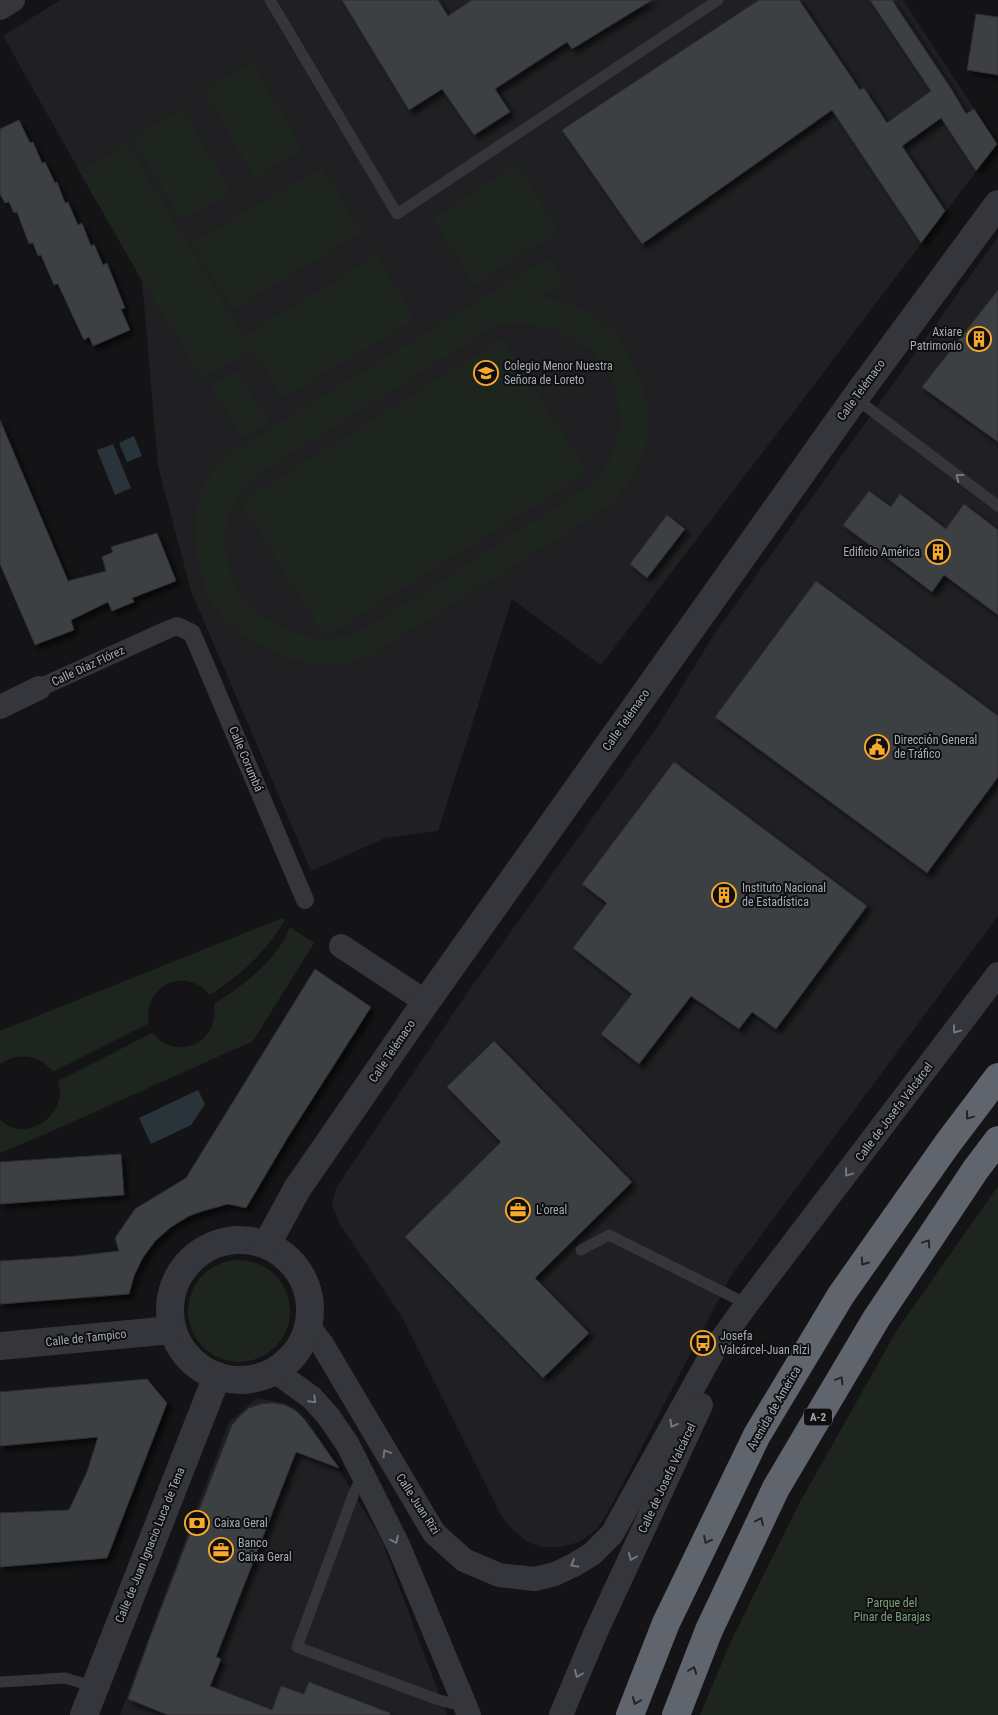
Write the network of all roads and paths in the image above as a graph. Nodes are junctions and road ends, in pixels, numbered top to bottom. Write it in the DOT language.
graph roads {
  1 [pos="13,0"];
  2 [pos="270,0"];
  3 [pos="718,0"];
  4 [pos="0,8"];
  5 [pos="995,215"];
  6 [pos="855,398"];
  7 [pos="998,506"];
  8 [pos="177,626"];
  9 [pos="40,688"];
  10 [pos="0,707"];
  11 [pos="306,900"];
  12 [pos="341,946"];
  13 [pos="998,974"];
  14 [pos="426,1002"];
  15 [pos="998,1077"];
  16 [pos="998,1140"];
  17 [pos="266,1244"];
  18 [pos="790,1249"];
  19 [pos="581,1250"];
  20 [pos="747,1304"];
  21 [pos="308,1326"];
  22 [pos="172,1330"];
  23 [pos="0,1346"];
  24 [pos="275,1371"];
  25 [pos="217,1376"];
  26 [pos="363,1474"];
  27 [pos="612,1534"];
  28 [pos="0,1682"];
  29 [pos="94,1687"];
  30 [pos="467,1711"];
  31 [pos="84,1715"];
  32 [pos="561,1715"];
  33 [pos="630,1715"];
  34 [pos="676,1715"];
  1 -- 4 [label="street"];
  2 -- 3 [label="lane"];
  5 -- 6 [label="street, Calle Telémaco"];
  7 -- 6 [label="lane, one-way"];
  6 -- 14 [label="street, Calle Telémaco"];
  8 -- 9 [label="street, Calle Díaz Flórez"];
  8 -- 11 [label="street, Calle Corumbá"];
  9 -- 10 [label="street, Calle Díaz Flórez"];
  12 -- 14 [label="street"];
  13 -- 18 [label="street, Calle de Josefa Valcárcel, one-way"];
  14 -- 17 [label="street, Calle Telémaco"];
  15 -- 33 [label="highway, Avenida de América, one-way"];
  34 -- 16 [label="highway, A-2, one-way"];
  17 -- 21 [label="street"];
  17 -- 22 [label="street"];
  18 -- 20 [label="street, Calle de Josefa Valcárcel"];
  18 -- 32 [label="street, Calle de Josefa Valcárcel, one-way"];
  19 -- 20 [label="lane"];
  20 -- 27 [label="street, Calle de Josefa Valcárcel, one-way"];
  21 -- 24 [label="street"];
  27 -- 21 [label="street, Calle Juan Rizi, one-way"];
  22 -- 23 [label="street, Calle de Tampico"];
  22 -- 25 [label="street"];
  24 -- 25 [label="street"];
  24 -- 26 [label="street, one-way"];
  25 -- 29 [label="street, Calle de Juan Ignacio Luca de Tena"];
  26 -- 30 [label="street, one-way"];
  26 -- 30 [label="lane"];
  28 -- 29 [label="lane"];
  29 -- 31 [label="street, Calle de Juan Ignacio Luca de Tena"];
}
